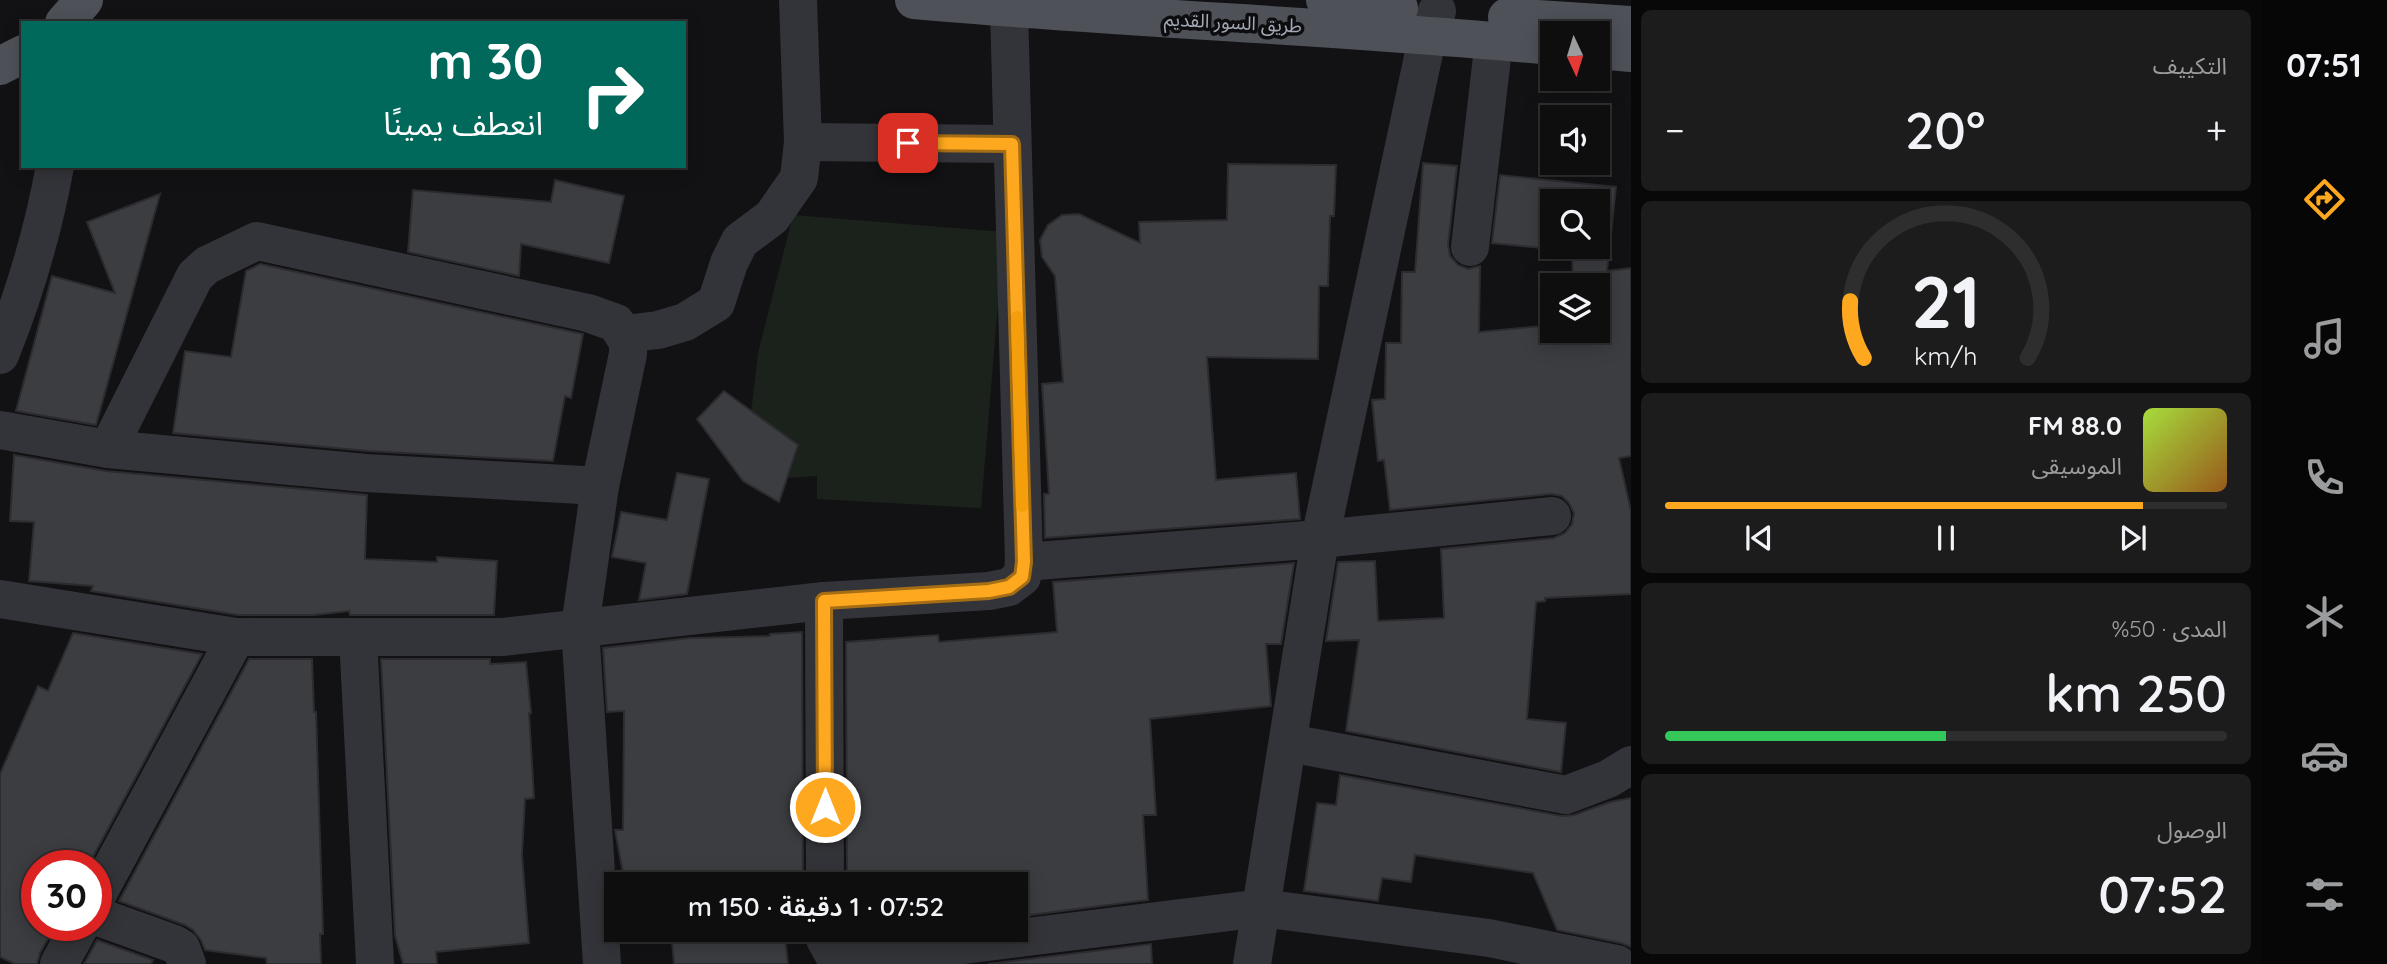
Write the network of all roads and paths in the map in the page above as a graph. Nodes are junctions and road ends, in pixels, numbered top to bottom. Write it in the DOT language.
graph roads {
  1 [pos="84,0"];
  2 [pos="798,0"];
  3 [pos="914,0"];
  4 [pos="1325,0"];
  5 [pos="1009,9"];
  6 [pos="66,21"];
  7 [pos="1433,23"];
  8 [pos="1631,25"];
  9 [pos="1494,40"];
  10 [pos="1540,45"];
  11 [pos="1610,51"];
  12 [pos="1631,53"];
  13 [pos="21,55"];
  14 [pos="0,65"];
  15 [pos="803,142"];
  16 [pos="1012,144"];
  17 [pos="55,168"];
  18 [pos="1470,247"];
  19 [pos="625,334"];
  20 [pos="0,355"];
  21 [pos="0,430"];
  22 [pos="108,449"];
  23 [pos="600,486"];
  24 [pos="1552,516"];
  25 [pos="1320,539"];
  26 [pos="1024,562"];
  27 [pos="0,599"];
  28 [pos="824,601"];
  29 [pos="580,627"];
  30 [pos="236,636"];
  31 [pos="358,637"];
  32 [pos="1289,743"];
  33 [pos="1631,765"];
  34 [pos="112,867"];
  35 [pos="825,872"];
  36 [pos="1262,908"];
  37 [pos="112,922"];
  38 [pos="1028,937"];
  39 [pos="72,941"];
  40 [pos="826,942"];
  41 [pos="987,942"];
  42 [pos="1486,951"];
  43 [pos="59,964"];
  44 [pos="187,964"];
  45 [pos="375,964"];
  46 [pos="602,964"];
  47 [pos="1252,964"];
  48 [pos="1617,964"];
  1 -- 6 [label="main road"];
  2 -- 15 [label="street"];
  3 -- 5 [label="main road, طريق السور القديم"];
  4 -- 7 [label="main road, طريق السور القديم"];
  5 -- 7 [label="main road, طريق السور القديم"];
  5 -- 16 [label="street"];
  7 -- 8 [label="main road, طريق السور القديم"];
  7 -- 9 [label="main road, طريق السور القديم"];
  7 -- 25 [label="street"];
  9 -- 10 [label="main road, طريق السور القديم"];
  9 -- 18 [label="street"];
  11 -- 12 [label="main road"];
  13 -- 14 [label="main road"];
  15 -- 16 [label="street"];
  15 -- 19 [label="street"];
  16 -- 26 [label="street"];
  17 -- 20 [label="street"];
  19 -- 22 [label="street"];
  19 -- 23 [label="street"];
  21 -- 22 [label="street"];
  22 -- 23 [label="street"];
  23 -- 29 [label="street"];
  24 -- 25 [label="street"];
  25 -- 26 [label="street"];
  25 -- 32 [label="street"];
  26 -- 28 [label="street"];
  27 -- 30 [label="street"];
  28 -- 29 [label="street"];
  28 -- 35 [label="street"];
  29 -- 31 [label="street"];
  29 -- 46 [label="street"];
  30 -- 31 [label="street"];
  30 -- 34 [label="street"];
  31 -- 45 [label="street"];
  32 -- 33 [label="street"];
  32 -- 36 [label="street"];
  36 -- 38 [label="street"];
  36 -- 42 [label="street"];
  36 -- 47 [label="street"];
  37 -- 44 [label="street"];
  39 -- 43 [label="street"];
  40 -- 41 [label="street"];
  42 -- 48 [label="street"];
}
